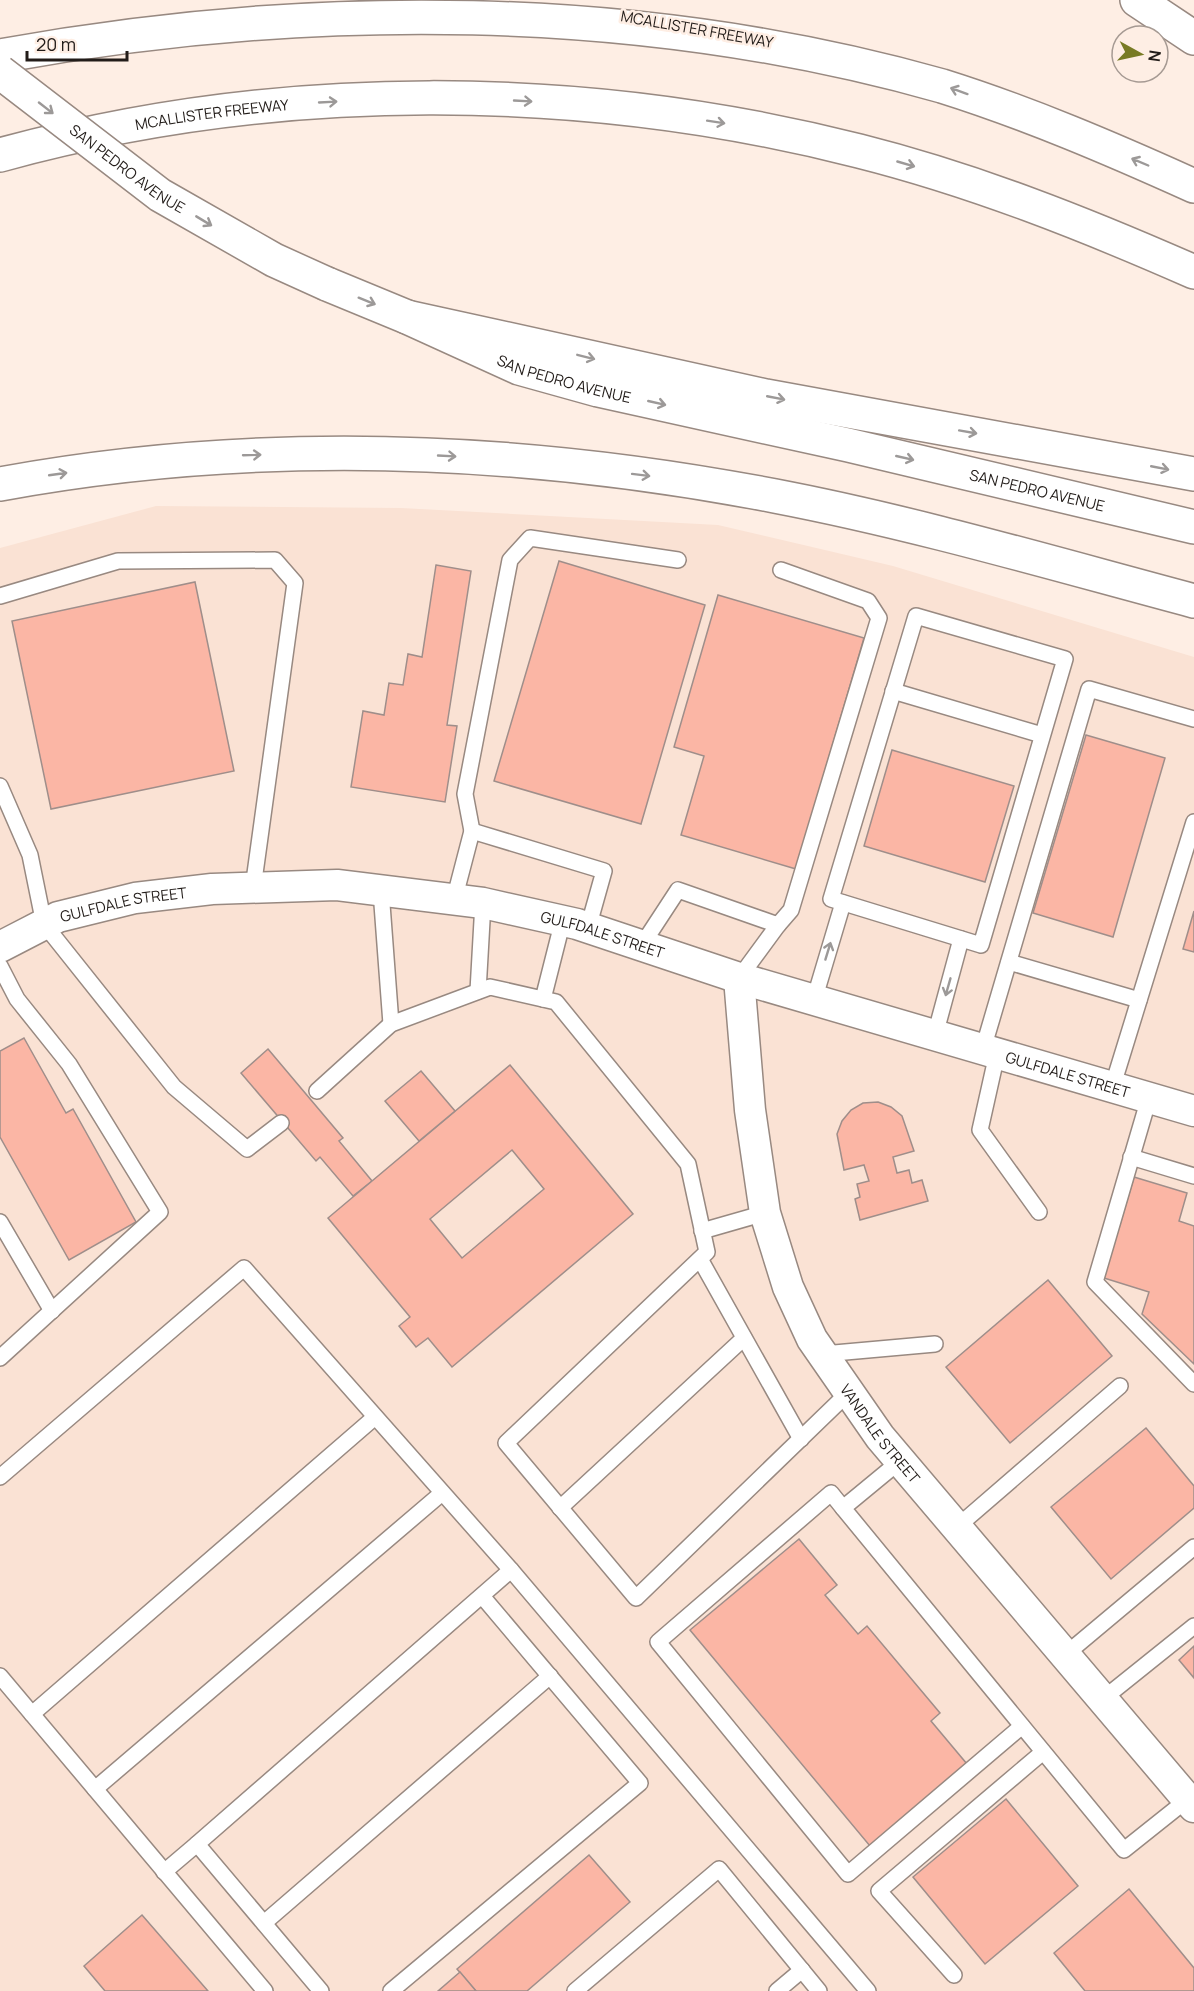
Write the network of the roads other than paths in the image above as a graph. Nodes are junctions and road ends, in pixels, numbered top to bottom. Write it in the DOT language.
graph roads {
  1 [pos="1137,0"];
  2 [pos="1194,38"];
  3 [pos="0,56"];
  4 [pos="0,72"];
  5 [pos="0,155"];
  6 [pos="1194,186"];
  7 [pos="1194,272"];
  8 [pos="407,317"];
  9 [pos="1194,474"];
  10 [pos="0,484"];
  11 [pos="1194,527"];
  12 [pos="678,560"];
  13 [pos="782,570"];
  14 [pos="0,596"];
  15 [pos="1194,601"];
  16 [pos="893,691"];
  17 [pos="1194,719"];
  18 [pos="1042,735"];
  19 [pos="0,786"];
  20 [pos="1194,822"];
  21 [pos="472,831"];
  22 [pos="253,888"];
  23 [pos="381,891"];
  24 [pos="469,901"];
  25 [pos="843,903"];
  26 [pos="44,924"];
  27 [pos="575,924"];
  28 [pos="778,925"];
  29 [pos="961,939"];
  30 [pos="642,945"];
  31 [pos="0,947"];
  32 [pos="1009,962"];
  33 [pos="0,966"];
  34 [pos="739,978"];
  35 [pos="478,991"];
  36 [pos="543,999"];
  37 [pos="814,1000"];
  38 [pos="1139,1000"];
  39 [pos="391,1024"];
  40 [pos="935,1035"];
  41 [pos="990,1052"];
  42 [pos="1112,1088"];
  43 [pos="316,1092"];
  44 [pos="1149,1098"];
  45 [pos="1194,1111"];
  46 [pos="281,1123"];
  47 [pos="1131,1157"];
  48 [pos="1194,1176"];
  49 [pos="765,1212"];
  50 [pos="1039,1212"];
  51 [pos="0,1222"];
  52 [pos="702,1231"];
  53 [pos="700,1259"];
  54 [pos="52,1311"];
  55 [pos="744,1338"];
  56 [pos="935,1344"];
  57 [pos="823,1354"];
  58 [pos="0,1358"];
  59 [pos="1194,1384"];
  60 [pos="1120,1386"];
  61 [pos="849,1392"];
  62 [pos="375,1417"];
  63 [pos="801,1439"];
  64 [pos="900,1461"];
  65 [pos="0,1477"];
  66 [pos="442,1493"];
  67 [pos="560,1508"];
  68 [pos="843,1508"];
  69 [pos="957,1527"];
  70 [pos="1194,1547"];
  71 [pos="511,1570"];
  72 [pos="482,1596"];
  73 [pos="1194,1626"];
  74 [pos="1065,1655"];
  75 [pos="0,1676"];
  76 [pos="550,1676"];
  77 [pos="1103,1699"];
  78 [pos="32,1714"];
  79 [pos="1022,1726"];
  80 [pos="1043,1752"];
  81 [pos="95,1789"];
  82 [pos="1191,1803"];
  83 [pos="197,1844"];
  84 [pos="164,1872"];
  85 [pos="264,1923"];
  86 [pos="802,1970"];
  87 [pos="954,1975"];
  88 [pos="265,1991"];
  89 [pos="321,1991"];
  90 [pos="391,1991"];
  91 [pos="575,1991"];
  92 [pos="777,1991"];
  93 [pos="819,1991"];
  94 [pos="868,1991"];
  1 -- 2 [label="main road"];
  6 -- 3 [label="main road, MCALLISTER FREEWAY, one-way"];
  4 -- 8 [label="main road, SAN PEDRO AVENUE, one-way, bridge"];
  5 -- 7 [label="main road, MCALLISTER FREEWAY, one-way"];
  8 -- 9 [label="main road, one-way"];
  8 -- 11 [label="main road, SAN PEDRO AVENUE, one-way"];
  10 -- 15 [label="main road, one-way"];
  12 -- 21 [label="lane"];
  13 -- 28 [label="lane"];
  14 -- 22 [label="lane"];
  16 -- 18 [label="lane"];
  16 -- 18 [label="lane"];
  16 -- 25 [label="lane"];
  17 -- 32 [label="lane"];
  18 -- 29 [label="lane"];
  19 -- 26 [label="lane"];
  20 -- 38 [label="lane"];
  21 -- 24 [label="lane"];
  21 -- 27 [label="lane"];
  22 -- 23 [label="street, GULFDALE STREET"];
  22 -- 26 [label="street, GULFDALE STREET"];
  23 -- 24 [label="street, GULFDALE STREET"];
  23 -- 39 [label="lane"];
  24 -- 27 [label="street, GULFDALE STREET"];
  24 -- 35 [label="lane"];
  25 -- 29 [label="lane"];
  37 -- 25 [label="lane, one-way"];
  26 -- 31 [label="street, GULFDALE STREET"];
  26 -- 46 [label="lane"];
  27 -- 30 [label="street, GULFDALE STREET"];
  27 -- 36 [label="lane"];
  28 -- 30 [label="lane"];
  28 -- 34 [label="lane"];
  29 -- 40 [label="lane, one-way"];
  30 -- 34 [label="street, GULFDALE STREET"];
  32 -- 38 [label="lane"];
  32 -- 41 [label="lane"];
  33 -- 54 [label="lane"];
  34 -- 37 [label="street, GULFDALE STREET"];
  34 -- 49 [label="street, VANDALE STREET"];
  35 -- 36 [label="lane"];
  35 -- 39 [label="lane"];
  36 -- 52 [label="lane"];
  37 -- 40 [label="street, GULFDALE STREET"];
  38 -- 42 [label="lane"];
  39 -- 43 [label="lane"];
  40 -- 41 [label="street, GULFDALE STREET"];
  41 -- 42 [label="street, GULFDALE STREET"];
  41 -- 50 [label="lane"];
  42 -- 44 [label="street, GULFDALE STREET"];
  44 -- 45 [label="street, GULFDALE STREET"];
  44 -- 47 [label="lane"];
  47 -- 48 [label="lane"];
  47 -- 59 [label="lane"];
  49 -- 52 [label="lane"];
  49 -- 57 [label="street, VANDALE STREET"];
  51 -- 54 [label="lane"];
  52 -- 53 [label="lane"];
  53 -- 55 [label="lane"];
  53 -- 67 [label="lane"];
  54 -- 58 [label="lane"];
  55 -- 63 [label="lane"];
  55 -- 67 [label="lane"];
  56 -- 57 [label="lane"];
  57 -- 61 [label="street, VANDALE STREET"];
  60 -- 69 [label="lane"];
  61 -- 63 [label="lane"];
  61 -- 64 [label="street, VANDALE STREET"];
  62 -- 65 [label="lane"];
  62 -- 66 [label="lane"];
  62 -- 78 [label="lane"];
  63 -- 67 [label="lane"];
  64 -- 68 [label="lane"];
  64 -- 69 [label="street, VANDALE STREET"];
  66 -- 71 [label="lane"];
  66 -- 81 [label="lane"];
  68 -- 79 [label="lane"];
  68 -- 79 [label="lane"];
  69 -- 74 [label="street, VANDALE STREET"];
  70 -- 74 [label="lane"];
  71 -- 72 [label="lane"];
  71 -- 94 [label="lane"];
  72 -- 76 [label="lane"];
  72 -- 83 [label="lane"];
  73 -- 77 [label="lane"];
  74 -- 77 [label="street, VANDALE STREET"];
  75 -- 78 [label="lane"];
  76 -- 85 [label="lane"];
  76 -- 90 [label="lane"];
  77 -- 82 [label="street, VANDALE STREET"];
  78 -- 81 [label="lane"];
  79 -- 80 [label="lane"];
  80 -- 82 [label="lane"];
  80 -- 87 [label="lane"];
  81 -- 84 [label="lane"];
  83 -- 84 [label="lane"];
  83 -- 85 [label="lane"];
  84 -- 88 [label="lane"];
  85 -- 89 [label="lane"];
  86 -- 91 [label="lane"];
  86 -- 92 [label="lane"];
  86 -- 93 [label="lane"];
}
